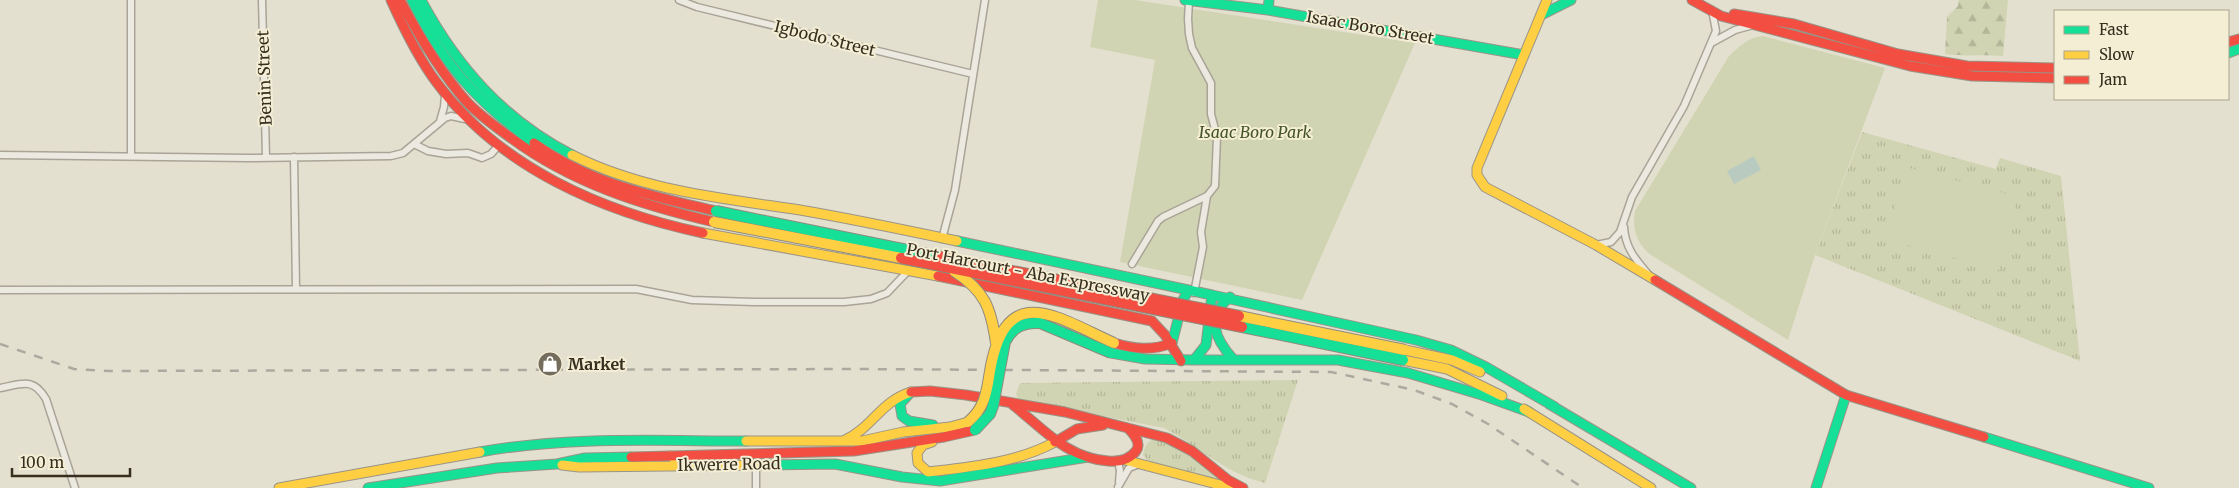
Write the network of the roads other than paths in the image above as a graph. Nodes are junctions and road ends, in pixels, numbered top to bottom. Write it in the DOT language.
graph roads {
  1 [pos="131,0"];
  2 [pos="262,0"];
  3 [pos="391,0"];
  4 [pos="400,0"];
  5 [pos="412,0"];
  6 [pos="421,0"];
  7 [pos="679,0"];
  8 [pos="986,0"];
  9 [pos="1187,0"];
  10 [pos="1547,0"];
  11 [pos="1571,0"];
  12 [pos="1692,0"];
  13 [pos="1269,5"];
  14 [pos="1712,9"];
  15 [pos="1541,15"];
  16 [pos="1755,24"];
  17 [pos="1713,42"];
  18 [pos="1524,55"];
  19 [pos="2054,68"];
  20 [pos="973,74"];
  21 [pos="2054,78"];
  22 [pos="445,94"];
  23 [pos="468,120"];
  24 [pos="440,121"];
  25 [pos="414,144"];
  26 [pos="499,145"];
  27 [pos="0,156"];
  28 [pos="131,156"];
  29 [pos="266,156"];
  30 [pos="294,157"];
  31 [pos="1207,196"];
  32 [pos="1624,222"];
  33 [pos="942,239"];
  34 [pos="1596,245"];
  35 [pos="1132,264"];
  36 [pos="944,266"];
  37 [pos="908,271"];
  38 [pos="933,276"];
  39 [pos="1650,277"];
  40 [pos="296,289"];
  41 [pos="0,290"];
  42 [pos="1191,292"];
  43 [pos="1212,295"];
  44 [pos="1230,297"];
  45 [pos="996,343"];
  46 [pos="1172,343"];
  47 [pos="1113,348"];
  48 [pos="1404,355"];
  49 [pos="1233,359"];
  50 [pos="1194,360"];
  51 [pos="1181,361"];
  52 [pos="0,388"];
  53 [pos="911,392"];
  54 [pos="1846,395"];
  55 [pos="1011,404"];
  56 [pos="1555,407"];
  57 [pos="1529,412"];
  58 [pos="1110,424"];
  59 [pos="972,426"];
  60 [pos="950,427"];
  61 [pos="1128,428"];
  62 [pos="944,437"];
  63 [pos="636,441"];
  64 [pos="839,442"];
  65 [pos="1056,442"];
  66 [pos="636,455"];
  67 [pos="671,456"];
  68 [pos="1088,457"];
  69 [pos="1121,460"];
  70 [pos="756,463"];
  71 [pos="556,464"];
  72 [pos="1140,464"];
  73 [pos="681,465"];
  74 [pos="74,488"];
  75 [pos="279,488"];
  76 [pos="368,488"];
  77 [pos="756,488"];
  78 [pos="1118,488"];
  79 [pos="1232,488"];
  80 [pos="1243,488"];
  81 [pos="1651,488"];
  82 [pos="1691,488"];
  83 [pos="1816,488"];
  84 [pos="2149,488"];
  1 -- 28 [label="street"];
  2 -- 29 [label="street, Benin Street"];
  3 -- 22 [label="main road"];
  4 -- 36 [label="main road, Port Harcourt - Aba Expressway, bridge"];
  5 -- 48 [label="main road, Port Harcourt - Aba Expressway, bridge"];
  6 -- 33 [label="main road"];
  7 -- 20 [label="street, Igbodo Street"];
  8 -- 20 [label="street"];
  9 -- 13 [label="main road, Isaac Boro Street"];
  9 -- 31 [label="street"];
  10 -- 15 [label="main road"];
  11 -- 15 [label="main road"];
  12 -- 14 [label="main road"];
  13 -- 18 [label="main road, Isaac Boro Street"];
  14 -- 16 [label="main road"];
  14 -- 17 [label="street"];
  14 -- 19 [label="main road"];
  15 -- 18 [label="main road"];
  16 -- 17 [label="street"];
  16 -- 21 [label="main road"];
  17 -- 32 [label="street"];
  18 -- 34 [label="main road"];
  20 -- 33 [label="street"];
  22 -- 23 [label="main road"];
  22 -- 24 [label="street"];
  23 -- 24 [label="street"];
  23 -- 26 [label="main road"];
  24 -- 25 [label="street"];
  25 -- 26 [label="street"];
  25 -- 30 [label="street"];
  26 -- 37 [label="main road"];
  27 -- 28 [label="street"];
  28 -- 29 [label="street"];
  29 -- 30 [label="street"];
  30 -- 40 [label="street"];
  31 -- 35 [label="street"];
  31 -- 42 [label="street"];
  32 -- 34 [label="street"];
  32 -- 39 [label="street"];
  33 -- 38 [label="main road"];
  33 -- 42 [label="main road"];
  34 -- 39 [label="main road"];
  36 -- 45 [label="main road, bridge"];
  36 -- 48 [label="main road, Port Harcourt - Aba Expressway, bridge"];
  37 -- 38 [label="main road"];
  37 -- 40 [label="street"];
  38 -- 46 [label="main road"];
  39 -- 54 [label="main road"];
  40 -- 41 [label="street"];
  42 -- 43 [label="main road"];
  42 -- 46 [label="main road"];
  43 -- 44 [label="main road"];
  43 -- 50 [label="main road"];
  44 -- 49 [label="main road"];
  44 -- 56 [label="main road"];
  45 -- 47 [label="main road, bridge"];
  45 -- 59 [label="main road, bridge"];
  46 -- 47 [label="main road"];
  46 -- 51 [label="main road"];
  47 -- 51 [label="main road"];
  47 -- 59 [label="main road, bridge"];
  48 -- 56 [label="main road, Port Harcourt - Aba Expressway"];
  48 -- 57 [label="main road, Port Harcourt - Aba Expressway"];
  49 -- 50 [label="main road"];
  49 -- 57 [label="main road"];
  50 -- 51 [label="main road"];
  52 -- 74 [label="street"];
  53 -- 55 [label="main road, Ikwerre Road"];
  53 -- 60 [label="main road"];
  53 -- 64 [label="main road"];
  54 -- 83 [label="main road"];
  54 -- 84 [label="main road"];
  55 -- 58 [label="main road, Ikwerre Road"];
  55 -- 65 [label="main road, Ikwerre Road"];
  56 -- 82 [label="main road, Port Harcourt - Aba Expressway"];
  57 -- 81 [label="main road, Port Harcourt - Aba Expressway"];
  58 -- 61 [label="main road, Ikwerre Road"];
  58 -- 65 [label="main road"];
  59 -- 60 [label="main road"];
  59 -- 62 [label="main road"];
  60 -- 64 [label="main road, Ikwerre Road"];
  61 -- 69 [label="main road"];
  61 -- 80 [label="main road, Ikwerre Road"];
  62 -- 65 [label="main road"];
  62 -- 67 [label="main road"];
  63 -- 64 [label="main road, Ikwerre Road"];
  63 -- 66 [label="main road"];
  63 -- 75 [label="main road, Ikwerre Road"];
  65 -- 68 [label="main road, Ikwerre Road"];
  66 -- 67 [label="main road"];
  66 -- 71 [label="main road"];
  67 -- 73 [label="main road"];
  68 -- 69 [label="main road, Ikwerre Road"];
  68 -- 70 [label="main road, Ikwerre Road"];
  69 -- 72 [label="main road, Ikwerre Road"];
  69 -- 78 [label="street"];
  70 -- 73 [label="main road, Ikwerre Road"];
  70 -- 77 [label="street"];
  71 -- 73 [label="main road, Ikwerre Road"];
  71 -- 76 [label="main road, Ikwerre Road"];
  72 -- 78 [label="street"];
  72 -- 79 [label="main road, Ikwerre Road"];
}
